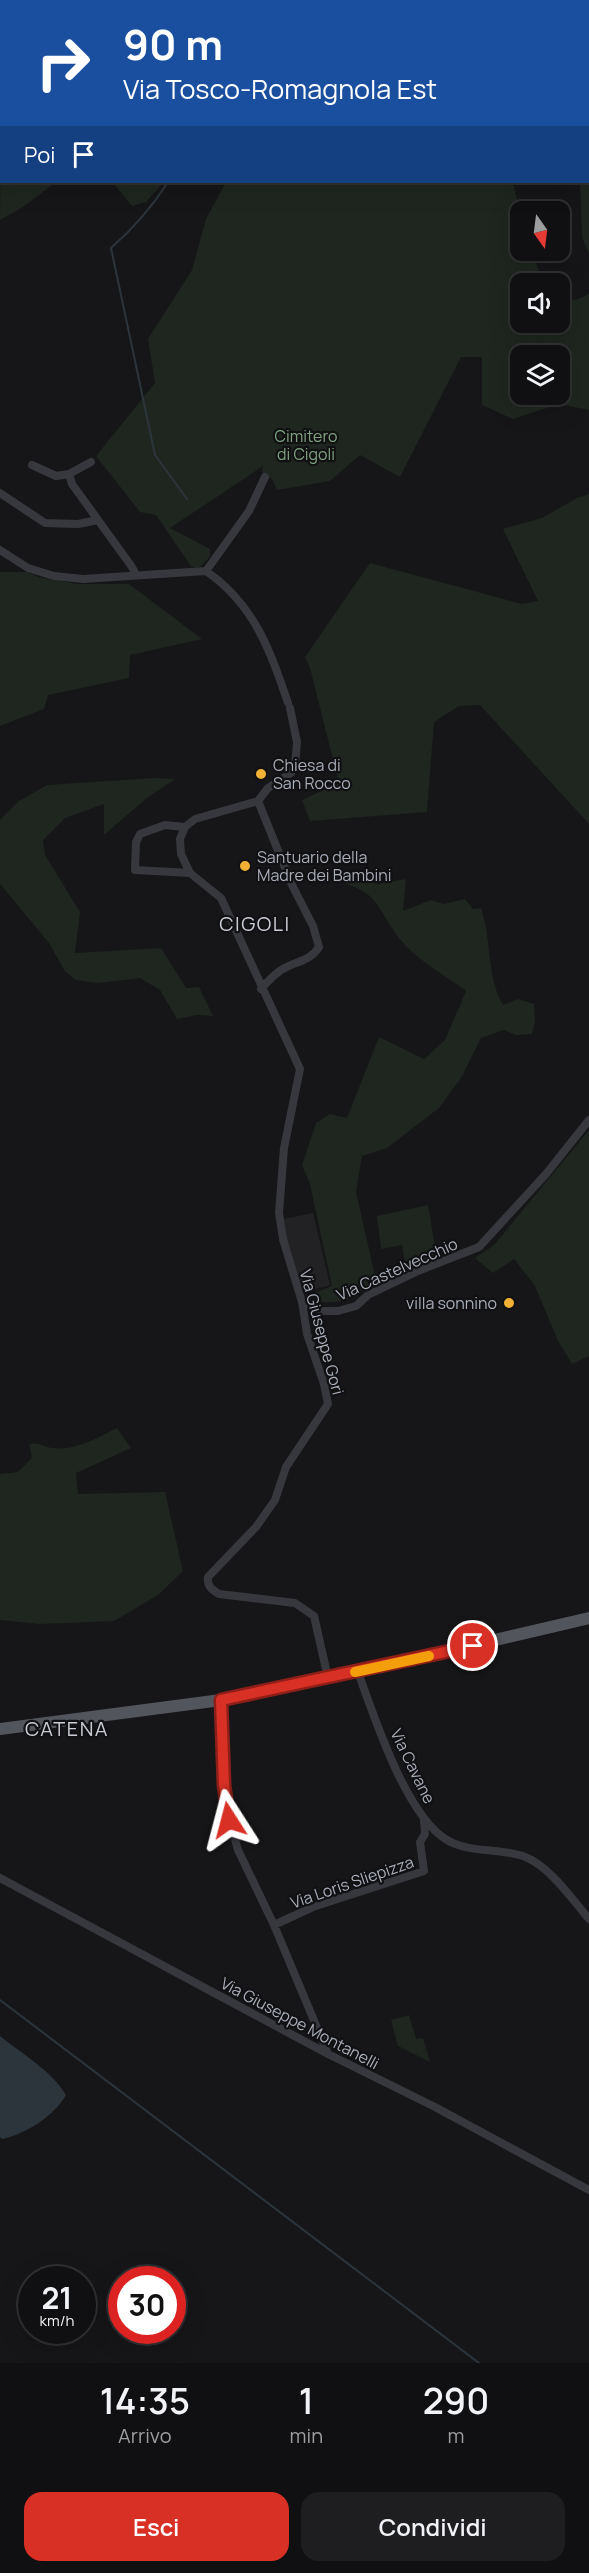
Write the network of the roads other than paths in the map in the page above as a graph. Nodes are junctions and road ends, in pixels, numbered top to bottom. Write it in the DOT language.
graph roads {
  1 [pos="91,462"];
  2 [pos="32,465"];
  3 [pos="69,474"];
  4 [pos="265,477"];
  5 [pos="0,493"];
  6 [pos="98,520"];
  7 [pos="0,550"];
  8 [pos="206,571"];
  9 [pos="136,575"];
  10 [pos="258,801"];
  11 [pos="185,827"];
  12 [pos="190,873"];
  13 [pos="261,989"];
  14 [pos="589,1120"];
  15 [pos="302,1302"];
  16 [pos="589,1618"];
  17 [pos="358,1672"];
  18 [pos="328,1678"];
  19 [pos="221,1700"];
  20 [pos="0,1729"];
  21 [pos="424,1820"];
  22 [pos="0,1878"];
  23 [pos="589,1919"];
  24 [pos="274,1925"];
  25 [pos="328,2054"];
  26 [pos="589,2190"];
  1 -- 3 [label="street"];
  2 -- 3 [label="street"];
  3 -- 6 [label="street"];
  4 -- 8 [label="street"];
  5 -- 6 [label="street"];
  6 -- 9 [label="street"];
  7 -- 9 [label="street"];
  8 -- 9 [label="street"];
  8 -- 10 [label="street"];
  10 -- 11 [label="street"];
  10 -- 13 [label="street"];
  11 -- 12 [label="street"];
  11 -- 12 [label="street"];
  12 -- 13 [label="street, Via Giuseppe Gori"];
  13 -- 15 [label="street, Via Giuseppe Gori"];
  14 -- 15 [label="street, Via Castelvecchio"];
  15 -- 18 [label="street, Via Giuseppe Gori"];
  16 -- 17 [label="main road"];
  17 -- 18 [label="main road"];
  17 -- 21 [label="street, Via Cavane"];
  18 -- 19 [label="main road"];
  19 -- 20 [label="main road"];
  19 -- 24 [label="street"];
  21 -- 23 [label="street, Via Cavane"];
  21 -- 24 [label="street, Via Loris Sliepizza"];
  22 -- 25 [label="street, Via Giuseppe Montanelli"];
  24 -- 25 [label="street"];
  25 -- 26 [label="street, Via Giuseppe Montanelli"];
}
